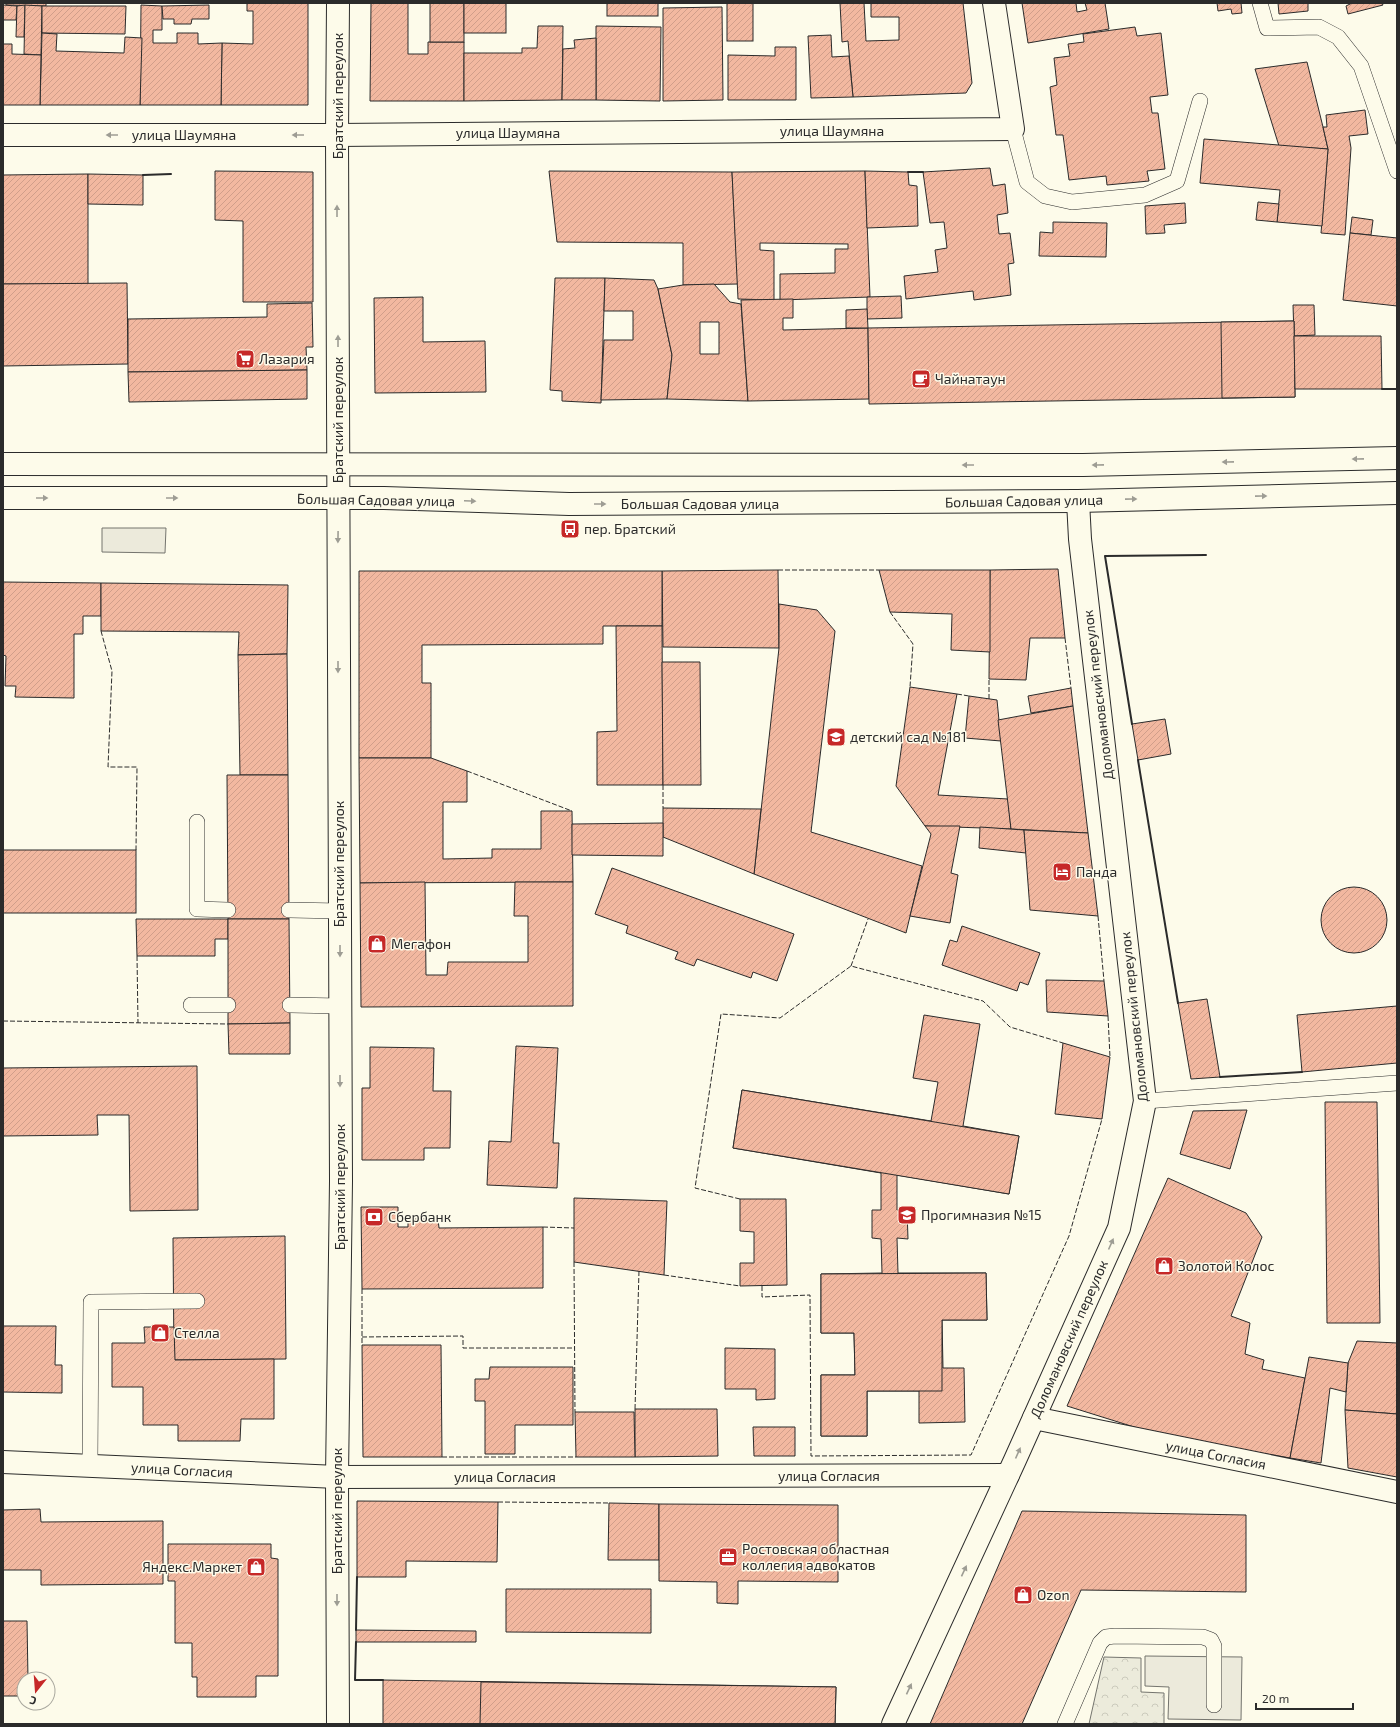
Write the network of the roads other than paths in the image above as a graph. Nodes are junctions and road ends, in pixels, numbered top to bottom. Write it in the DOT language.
graph roads {
  1 [pos="338,3"];
  2 [pos="994,3"];
  3 [pos="1260,3"];
  4 [pos="1200,101"];
  5 [pos="1013,129"];
  6 [pos="3,135"];
  7 [pos="337,135"];
  8 [pos="1397,171"];
  9 [pos="1397,458"];
  10 [pos="3,464"];
  11 [pos="338,464"];
  12 [pos="1397,492"];
  13 [pos="3,498"];
  14 [pos="338,498"];
  15 [pos="1078,501"];
  16 [pos="197,822"];
  17 [pos="228,910"];
  18 [pos="289,910"];
  19 [pos="340,911"];
  20 [pos="191,1004"];
  21 [pos="228,1005"];
  22 [pos="290,1005"];
  23 [pos="340,1006"];
  24 [pos="1397,1083"];
  25 [pos="1145,1101"];
  26 [pos="197,1301"];
  27 [pos="1034,1418"];
  28 [pos="3,1462"];
  29 [pos="90,1466"];
  30 [pos="1008,1475"];
  31 [pos="337,1477"];
  32 [pos="1397,1492"];
  33 [pos="1214,1705"];
  34 [pos="338,1724"];
  35 [pos="893,1724"];
  36 [pos="1065,1724"];
  1 -- 7 [label="street, Братский переулок"];
  2 -- 5 [label="street"];
  3 -- 8 [label="lane"];
  4 -- 5 [label="lane"];
  5 -- 7 [label="street, улица Шаумяна"];
  7 -- 6 [label="street, улица Шаумяна, one-way"];
  11 -- 7 [label="street, Братский переулок, one-way"];
  9 -- 11 [label="street, one-way"];
  10 -- 11 [label="street"];
  11 -- 14 [label="street, Братский переулок"];
  15 -- 12 [label="street, Большая Садовая улица, one-way"];
  13 -- 14 [label="street, Большая Садовая улица, one-way"];
  14 -- 15 [label="street, Большая Садовая улица, one-way"];
  14 -- 19 [label="street, Братский переулок, one-way"];
  15 -- 25 [label="street, Доломановский переулок"];
  16 -- 17 [label="lane"];
  18 -- 19 [label="lane"];
  19 -- 23 [label="street, Братский переулок, one-way"];
  20 -- 21 [label="lane"];
  22 -- 23 [label="lane"];
  23 -- 31 [label="street, Братский переулок, one-way"];
  24 -- 25 [label="lane"];
  27 -- 25 [label="street, Доломановский переулок, one-way"];
  26 -- 29 [label="lane"];
  30 -- 27 [label="street, Доломановский переулок, one-way"];
  27 -- 32 [label="street, улица Согласия"];
  28 -- 29 [label="street, улица Согласия"];
  29 -- 31 [label="street, улица Согласия"];
  30 -- 31 [label="street, улица Согласия"];
  35 -- 30 [label="street, Доломановский переулок, one-way"];
  31 -- 34 [label="street, Братский переулок, one-way"];
  33 -- 36 [label="lane"];
}
